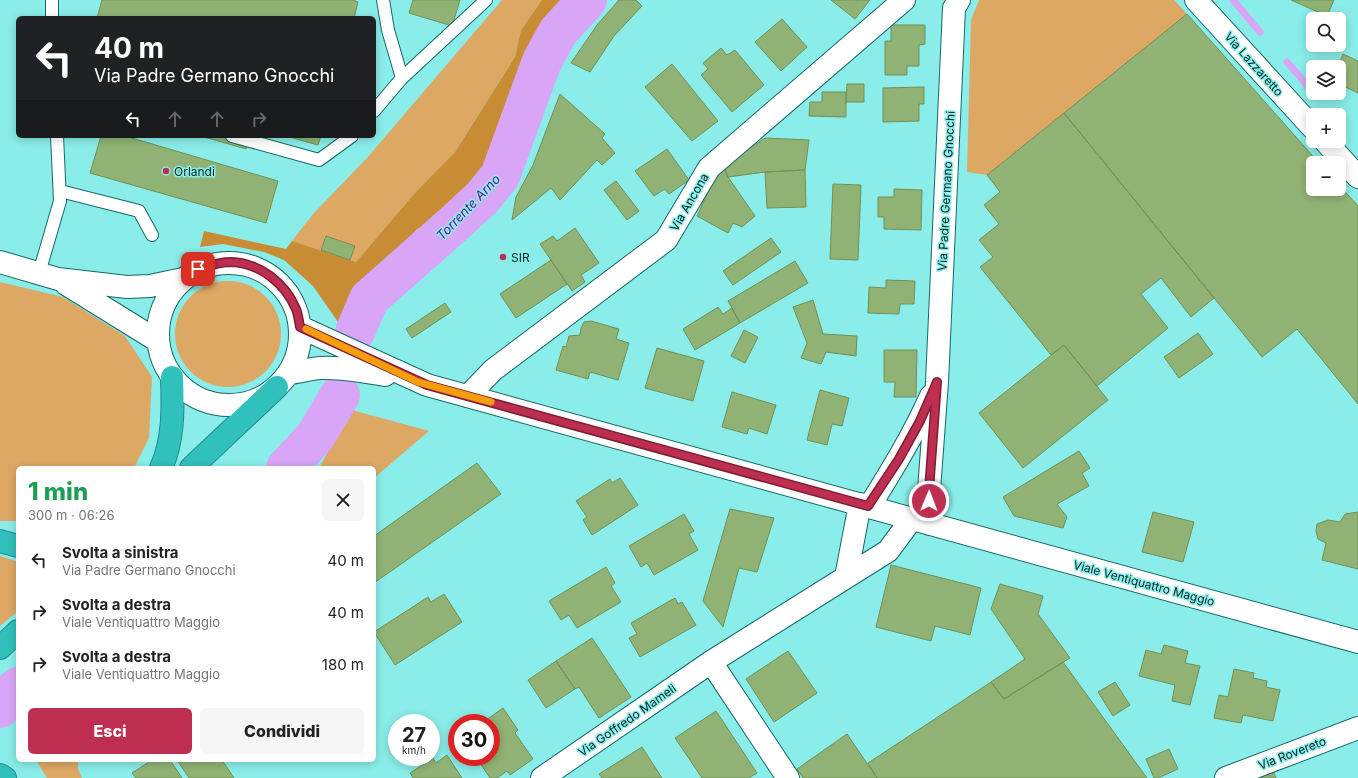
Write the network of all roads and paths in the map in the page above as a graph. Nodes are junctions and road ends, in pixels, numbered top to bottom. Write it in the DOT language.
graph roads {
  1 [pos="52,0"];
  2 [pos="383,0"];
  3 [pos="486,0"];
  4 [pos="904,0"];
  5 [pos="959,0"];
  6 [pos="1196,0"];
  7 [pos="52,16"];
  8 [pos="402,78"];
  9 [pos="376,109"];
  10 [pos="1306,120"];
  11 [pos="57,138"];
  12 [pos="239,138"];
  13 [pos="349,138"];
  14 [pos="1331,148"];
  15 [pos="1358,178"];
  16 [pos="60,191"];
  17 [pos="152,235"];
  18 [pos="0,262"];
  19 [pos="48,276"];
  20 [pos="183,279"];
  21 [pos="300,327"];
  22 [pos="158,341"];
  23 [pos="172,377"];
  24 [pos="283,380"];
  25 [pos="418,382"];
  26 [pos="937,382"];
  27 [pos="468,396"];
  28 [pos="162,466"];
  29 [pos="193,466"];
  30 [pos="864,505"];
  31 [pos="921,522"];
  32 [pos="0,541"];
  33 [pos="16,545"];
  34 [pos="846,577"];
  35 [pos="16,633"];
  36 [pos="1358,642"];
  37 [pos="0,648"];
  38 [pos="711,662"];
  39 [pos="1358,728"];
  40 [pos="0,775"];
  41 [pos="5,778"];
  42 [pos="542,778"];
  43 [pos="788,778"];
  44 [pos="1226,778"];
  1 -- 7 [label="lane"];
  2 -- 8 [label="lane"];
  3 -- 8 [label="lane"];
  4 -- 27 [label="street, Via Ancona"];
  5 -- 26 [label="street, Via Padre Germano Gnocchi"];
  6 -- 10 [label="street, Via Lazzaretto"];
  8 -- 9 [label="lane"];
  11 -- 16 [label="lane"];
  12 -- 13 [label="lane"];
  14 -- 15 [label="street"];
  16 -- 17 [label="lane"];
  16 -- 19 [label="lane"];
  18 -- 19 [label="street"];
  19 -- 20 [label="street"];
  19 -- 22 [label="street"];
  20 -- 21 [label="street"];
  20 -- 22 [label="street"];
  21 -- 24 [label="street"];
  21 -- 25 [label="street"];
  22 -- 23 [label="street"];
  23 -- 24 [label="street"];
  23 -- 28 [label="highway"];
  24 -- 25 [label="street"];
  24 -- 29 [label="highway"];
  25 -- 27 [label="street"];
  26 -- 30 [label="street, Via Padre Germano Gnocchi"];
  26 -- 31 [label="street, Via Padre Germano Gnocchi"];
  27 -- 30 [label="street"];
  30 -- 31 [label="street, Viale Ventiquattro Maggio"];
  30 -- 34 [label="street"];
  31 -- 34 [label="street, Via Goffredo Mameli"];
  31 -- 36 [label="street, Viale Ventiquattro Maggio"];
  32 -- 33 [label="highway"];
  34 -- 38 [label="street, Via Goffredo Mameli"];
  35 -- 37 [label="highway"];
  38 -- 42 [label="street, Via Goffredo Mameli"];
  38 -- 43 [label="street"];
  39 -- 44 [label="street, Via Rovereto"];
  40 -- 41 [label="highway"];
}
